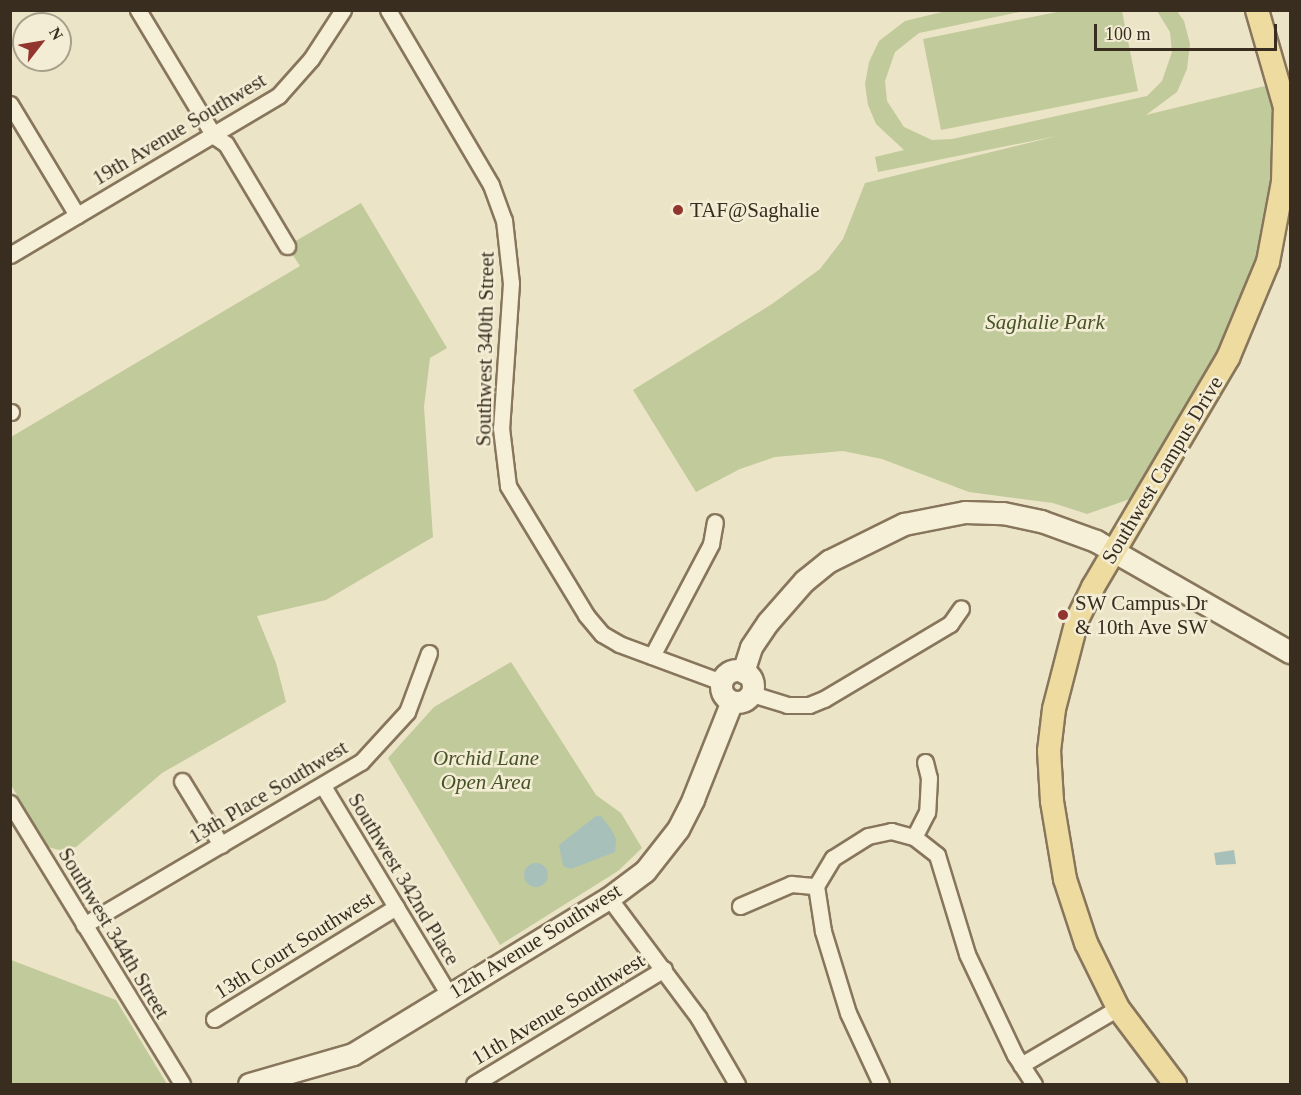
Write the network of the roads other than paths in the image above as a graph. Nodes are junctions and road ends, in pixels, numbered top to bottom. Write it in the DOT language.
graph roads {
  1 [pos="138,10"];
  2 [pos="343,10"];
  3 [pos="388,10"];
  4 [pos="1257,10"];
  5 [pos="10,104"];
  6 [pos="214,136"];
  7 [pos="77,215"];
  8 [pos="287,246"];
  9 [pos="10,255"];
  10 [pos="715,522"];
  11 [pos="1116,551"];
  12 [pos="961,608"];
  13 [pos="1290,652"];
  14 [pos="429,653"];
  15 [pos="652,656"];
  16 [pos="735,692"];
  17 [pos="925,762"];
  18 [pos="182,781"];
  19 [pos="323,786"];
  20 [pos="10,803"];
  21 [pos="914,837"];
  22 [pos="221,844"];
  23 [pos="816,886"];
  24 [pos="609,898"];
  25 [pos="740,906"];
  26 [pos="396,907"];
  27 [pos="84,925"];
  28 [pos="664,969"];
  29 [pos="449,995"];
  30 [pos="1118,1008"];
  31 [pos="214,1019"];
  32 [pos="1021,1065"];
  33 [pos="182,1084"];
  34 [pos="249,1084"];
  35 [pos="474,1084"];
  36 [pos="737,1084"];
  37 [pos="881,1084"];
  38 [pos="1034,1084"];
  39 [pos="1174,1084"];
  1 -- 6 [label="street"];
  2 -- 6 [label="street, 19th Avenue Southwest"];
  3 -- 15 [label="street, Southwest 340th Street"];
  4 -- 11 [label="main road, Southwest Campus Drive"];
  5 -- 7 [label="street"];
  6 -- 7 [label="street, 19th Avenue Southwest"];
  6 -- 8 [label="street"];
  7 -- 9 [label="street, 19th Avenue Southwest"];
  10 -- 15 [label="street"];
  11 -- 13 [label="street"];
  11 -- 16 [label="street"];
  11 -- 30 [label="main road, Southwest Campus Drive"];
  12 -- 16 [label="street, Southwest 340th Street"];
  14 -- 19 [label="street, 13th Place Southwest"];
  15 -- 16 [label="street, Southwest 340th Street"];
  16 -- 24 [label="street, 12th Avenue Southwest"];
  17 -- 21 [label="street"];
  18 -- 22 [label="street"];
  19 -- 22 [label="street, 13th Place Southwest"];
  19 -- 26 [label="street, Southwest 342nd Place"];
  20 -- 27 [label="street, Southwest 344th Street"];
  21 -- 23 [label="street"];
  21 -- 32 [label="street"];
  22 -- 27 [label="street, 13th Place Southwest"];
  23 -- 25 [label="street"];
  23 -- 37 [label="street"];
  24 -- 28 [label="street"];
  24 -- 29 [label="street, 12th Avenue Southwest"];
  26 -- 29 [label="street, Southwest 342nd Place"];
  26 -- 31 [label="street, 13th Court Southwest"];
  27 -- 33 [label="street, Southwest 344th Street"];
  28 -- 35 [label="street, 11th Avenue Southwest"];
  28 -- 36 [label="street"];
  29 -- 34 [label="street, 12th Avenue Southwest"];
  30 -- 32 [label="street"];
  30 -- 39 [label="main road, Southwest Campus Drive"];
  32 -- 38 [label="street"];
}
